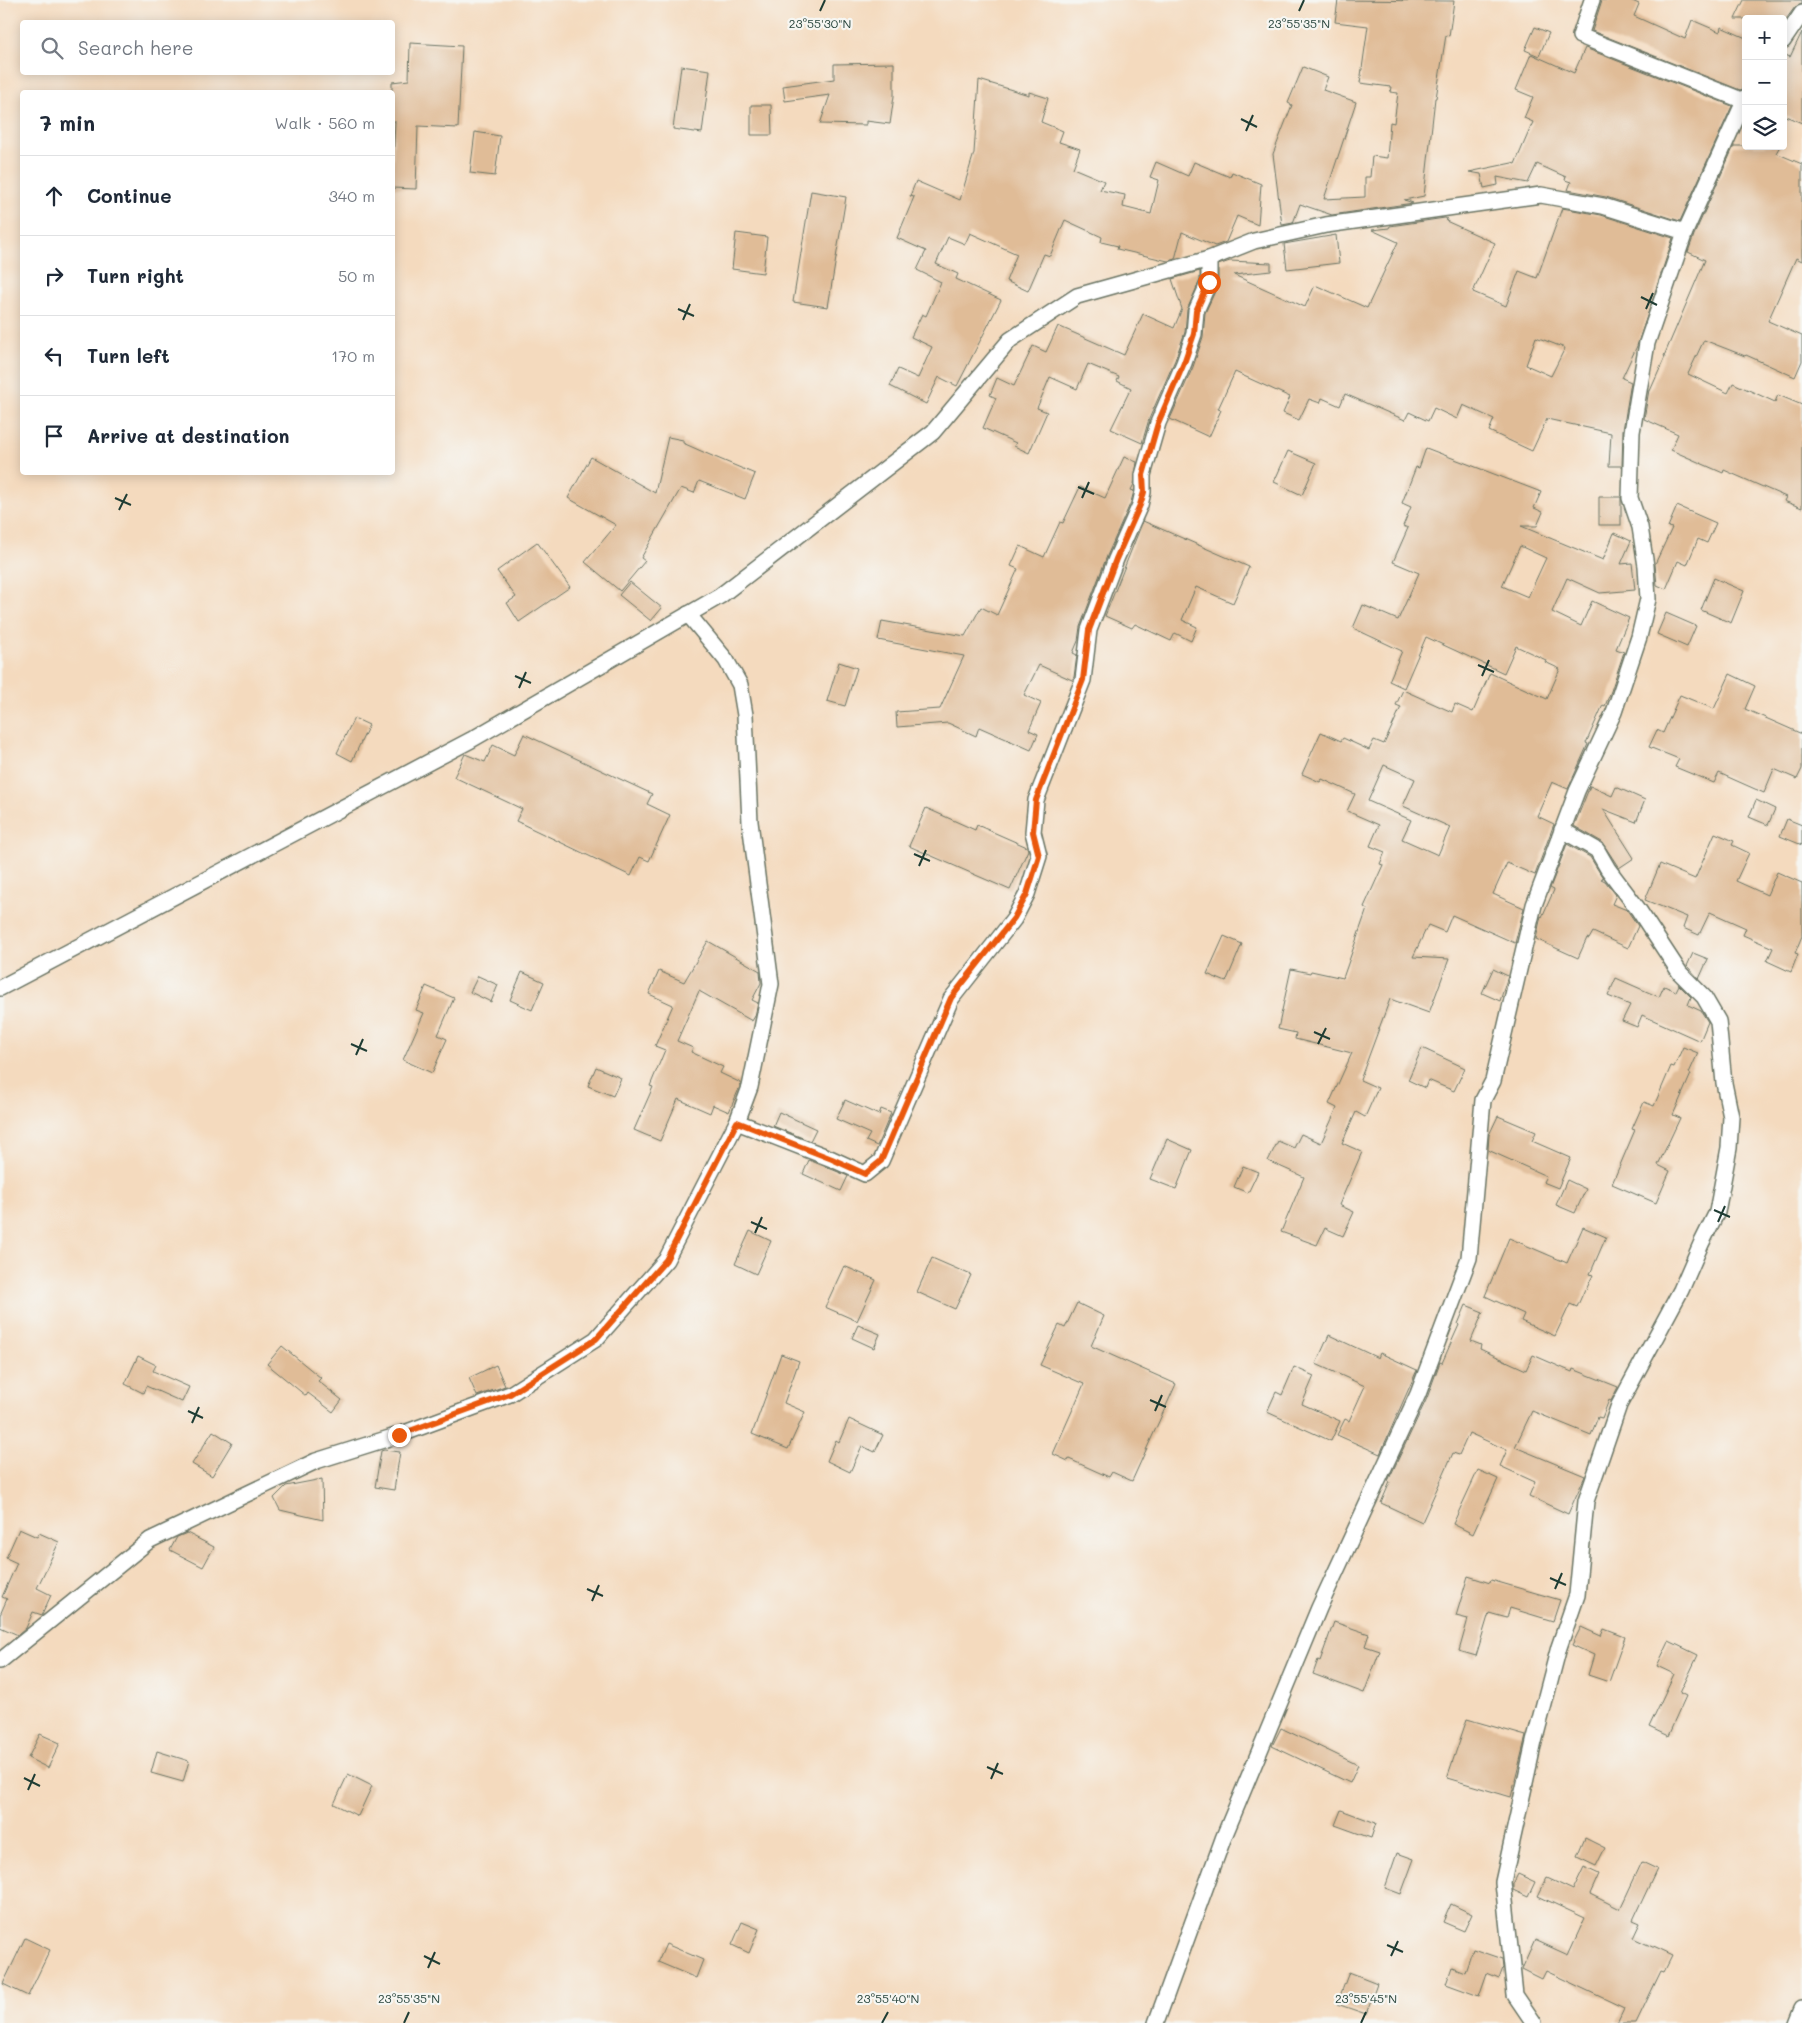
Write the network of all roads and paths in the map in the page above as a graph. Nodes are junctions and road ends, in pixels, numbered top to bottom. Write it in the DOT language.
graph roads {
  1 [pos="1592,0"];
  2 [pos="1802,13"];
  3 [pos="1787,35"];
  4 [pos="1742,98"];
  5 [pos="1742,105"];
  6 [pos="1685,232"];
  7 [pos="1209,259"];
  8 [pos="688,614"];
  9 [pos="1562,830"];
  10 [pos="0,988"];
  11 [pos="737,1122"];
  12 [pos="0,1661"];
  13 [pos="1802,2008"];
  14 [pos="1156,2023"];
  15 [pos="1534,2023"];
  16 [pos="1796,2023"];
  1 -- 4 [label="street"];
  2 -- 3 [label="street"];
  5 -- 6 [label="street"];
  6 -- 7 [label="street"];
  6 -- 9 [label="street"];
  7 -- 8 [label="street"];
  7 -- 11 [label="street"];
  8 -- 10 [label="street"];
  8 -- 11 [label="street"];
  9 -- 14 [label="street"];
  9 -- 15 [label="street"];
  11 -- 12 [label="street"];
  13 -- 16 [label="street"];
}
